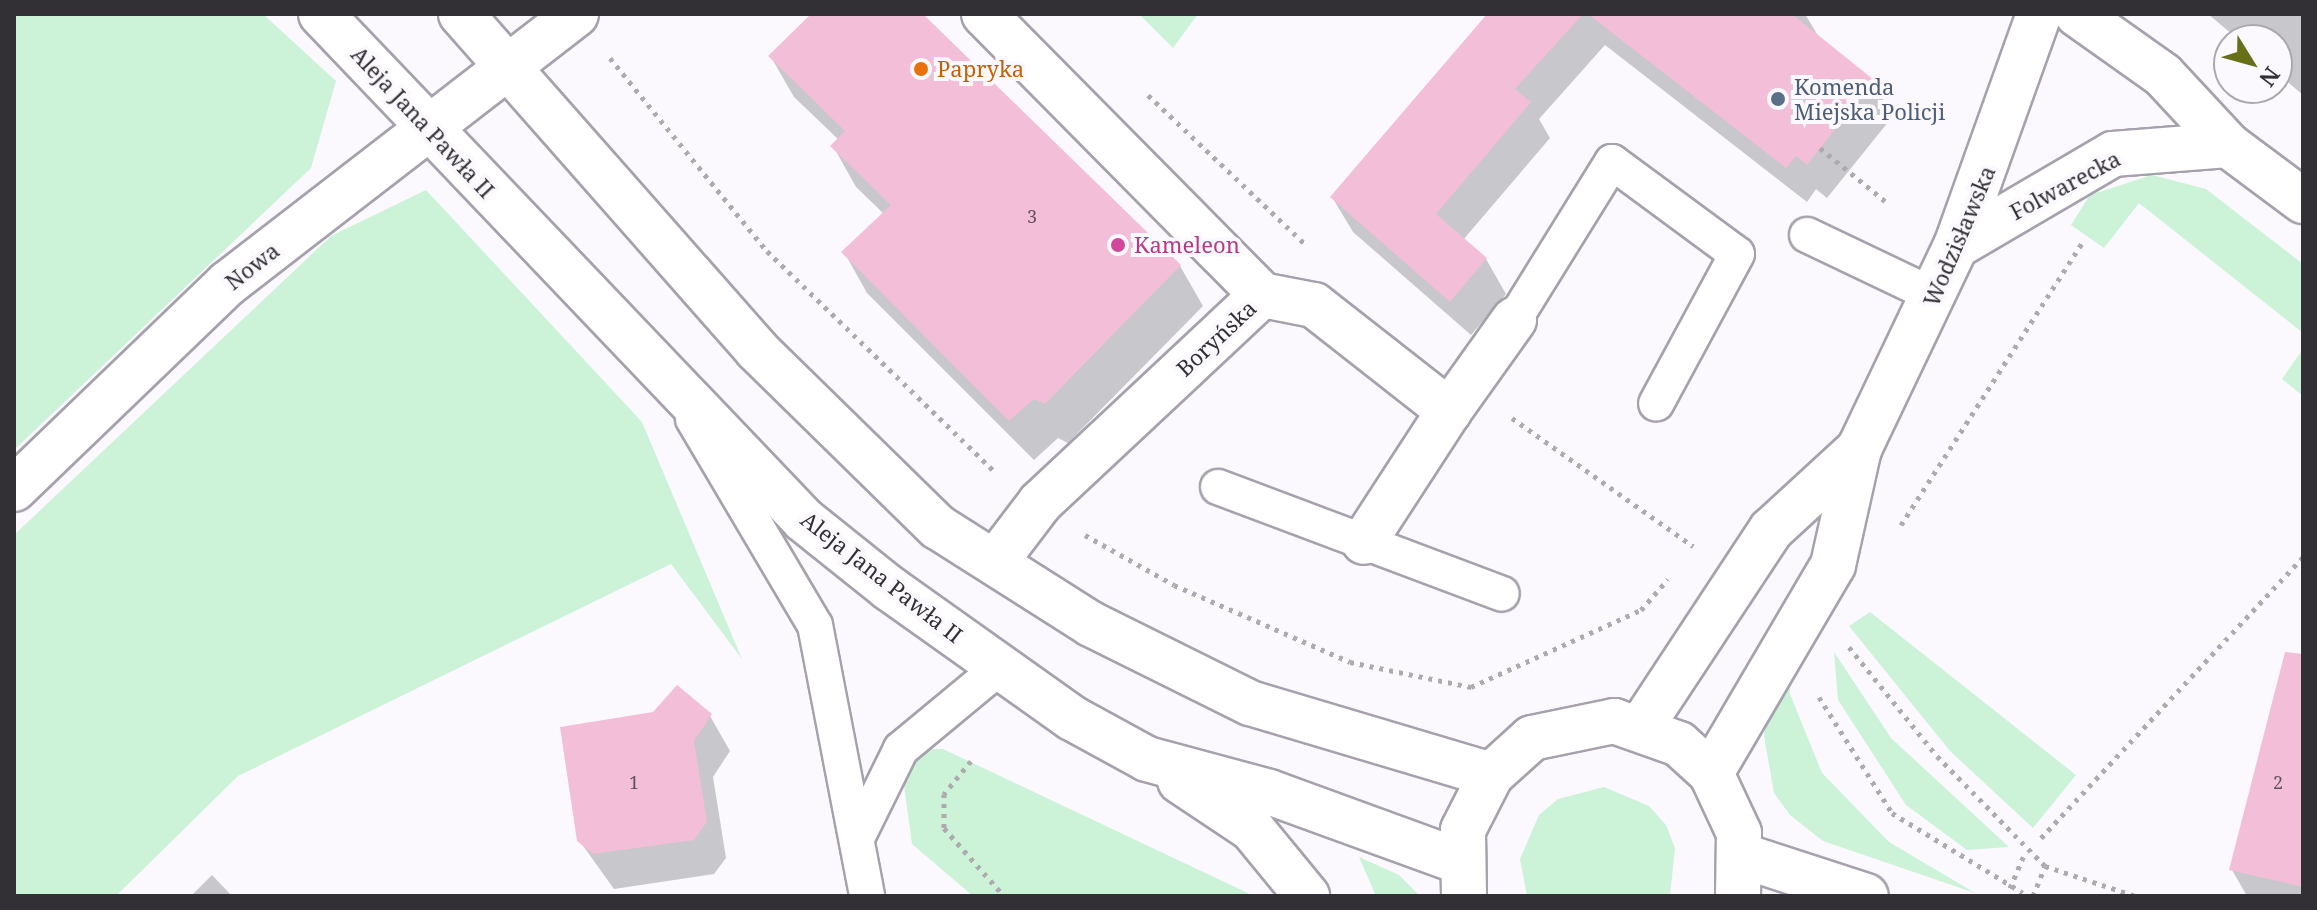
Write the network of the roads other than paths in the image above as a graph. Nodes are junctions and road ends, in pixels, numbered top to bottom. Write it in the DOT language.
graph roads {
  1 [pos="321,14"];
  2 [pos="461,14"];
  3 [pos="575,14"];
  4 [pos="984,14"];
  5 [pos="2039,14"];
  6 [pos="2077,14"];
  7 [pos="510,66"];
  8 [pos="431,130"];
  9 [pos="2228,145"];
  10 [pos="2303,201"];
  11 [pos="1807,235"];
  12 [pos="1956,246"];
  13 [pos="1262,295"];
  14 [pos="1935,296"];
  15 [pos="1514,320"];
  16 [pos="674,388"];
  17 [pos="1656,404"];
  18 [pos="1449,411"];
  19 [pos="1859,449"];
  20 [pos="1218,487"];
  21 [pos="14,489"];
  22 [pos="1364,542"];
  23 [pos="995,562"];
  24 [pos="1502,594"];
  25 [pos="999,668"];
  26 [pos="1641,727"];
  27 [pos="1147,759"];
  28 [pos="1711,773"];
  29 [pos="1491,775"];
  30 [pos="859,834"];
  31 [pos="1740,876"];
  32 [pos="1462,879"];
  33 [pos="867,896"];
  34 [pos="1307,896"];
  35 [pos="1866,896"];
  1 -- 8 [label="street, Aleja Jana Pawła II"];
  2 -- 7 [label="street"];
  3 -- 7 [label="street, Nowa"];
  4 -- 13 [label="street, Boryńska"];
  5 -- 12 [label="street, Wodzisławska"];
  6 -- 9 [label="street"];
  7 -- 8 [label="street, Nowa"];
  7 -- 23 [label="street"];
  8 -- 16 [label="street, Aleja Jana Pawła II"];
  8 -- 21 [label="street, Nowa"];
  9 -- 10 [label="street"];
  9 -- 12 [label="street, Folwarecka"];
  11 -- 14 [label="lane"];
  12 -- 14 [label="street, Wodzisławska"];
  13 -- 18 [label="street"];
  13 -- 23 [label="street, Boryńska"];
  14 -- 19 [label="street, Wodzisławska"];
  15 -- 17 [label="lane"];
  15 -- 18 [label="street"];
  16 -- 25 [label="street, Aleja Jana Pawła II"];
  16 -- 30 [label="lane"];
  18 -- 22 [label="street"];
  19 -- 26 [label="street, Wodzisławska"];
  19 -- 28 [label="street, Wodzisławska"];
  20 -- 22 [label="lane"];
  22 -- 24 [label="lane"];
  23 -- 29 [label="street"];
  25 -- 27 [label="street, Aleja Jana Pawła II"];
  25 -- 30 [label="lane"];
  26 -- 28 [label="street"];
  26 -- 29 [label="street"];
  27 -- 32 [label="street, Aleja Jana Pawła II"];
  27 -- 34 [label="street"];
  28 -- 31 [label="street"];
  29 -- 32 [label="street"];
  30 -- 33 [label="lane"];
  31 -- 35 [label="street"];
}
